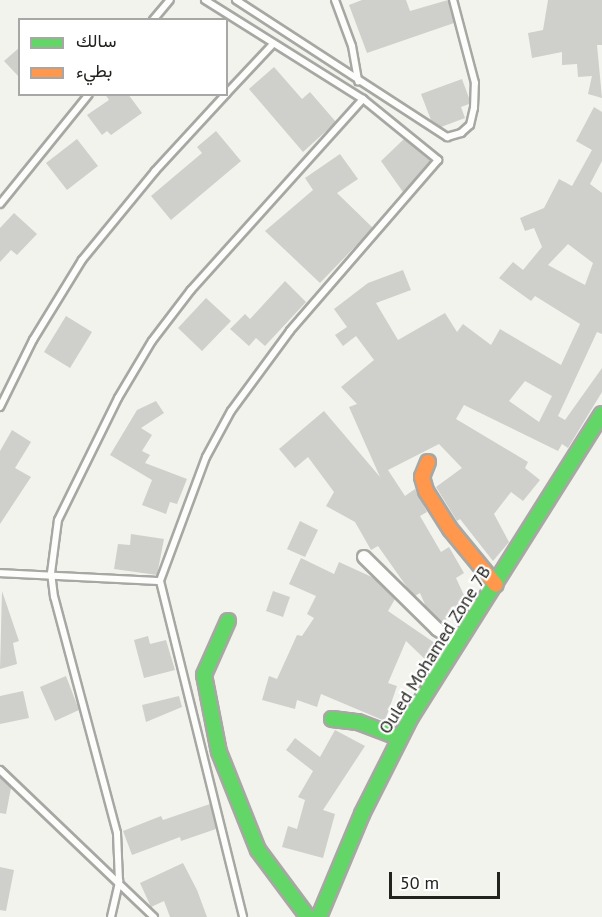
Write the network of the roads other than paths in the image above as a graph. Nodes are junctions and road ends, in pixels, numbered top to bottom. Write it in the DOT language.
graph roads {
  1 [pos="170,0"];
  2 [pos="205,0"];
  3 [pos="236,0"];
  4 [pos="335,0"];
  5 [pos="453,0"];
  6 [pos="155,18"];
  7 [pos="273,44"];
  8 [pos="358,81"];
  9 [pos="228,92"];
  10 [pos="87,96"];
  11 [pos="224,96"];
  12 [pos="363,99"];
  13 [pos="0,204"];
  14 [pos="0,408"];
  15 [pos="602,414"];
  16 [pos="428,462"];
  17 [pos="364,557"];
  18 [pos="0,573"];
  19 [pos="51,573"];
  20 [pos="160,581"];
  21 [pos="496,585"];
  22 [pos="228,621"];
  23 [pos="458,644"];
  24 [pos="332,719"];
  25 [pos="400,738"];
  26 [pos="0,770"];
  27 [pos="119,881"];
  28 [pos="111,917"];
  29 [pos="154,917"];
  30 [pos="243,917"];
  31 [pos="308,917"];
  32 [pos="319,917"];
  1 -- 6 [label="lane"];
  2 -- 7 [label="lane"];
  3 -- 8 [label="lane"];
  4 -- 8 [label="lane"];
  5 -- 8 [label="lane"];
  7 -- 9 [label="lane"];
  7 -- 12 [label="lane"];
  10 -- 13 [label="lane"];
  11 -- 14 [label="lane"];
  12 -- 19 [label="lane"];
  12 -- 20 [label="lane"];
  15 -- 21 [label="main road, Ouled Mohamed Zone 7B"];
  16 -- 21 [label="main road"];
  17 -- 23 [label="street"];
  18 -- 19 [label="lane"];
  19 -- 20 [label="lane"];
  19 -- 27 [label="lane"];
  20 -- 30 [label="lane"];
  21 -- 23 [label="main road, Ouled Mohamed Zone 7B"];
  22 -- 31 [label="main road"];
  23 -- 25 [label="main road, Ouled Mohamed Zone 7B"];
  24 -- 25 [label="main road"];
  25 -- 32 [label="main road, Ouled Mohamed Zone 7B"];
  26 -- 27 [label="lane"];
  27 -- 28 [label="lane"];
  27 -- 29 [label="lane"];
}
